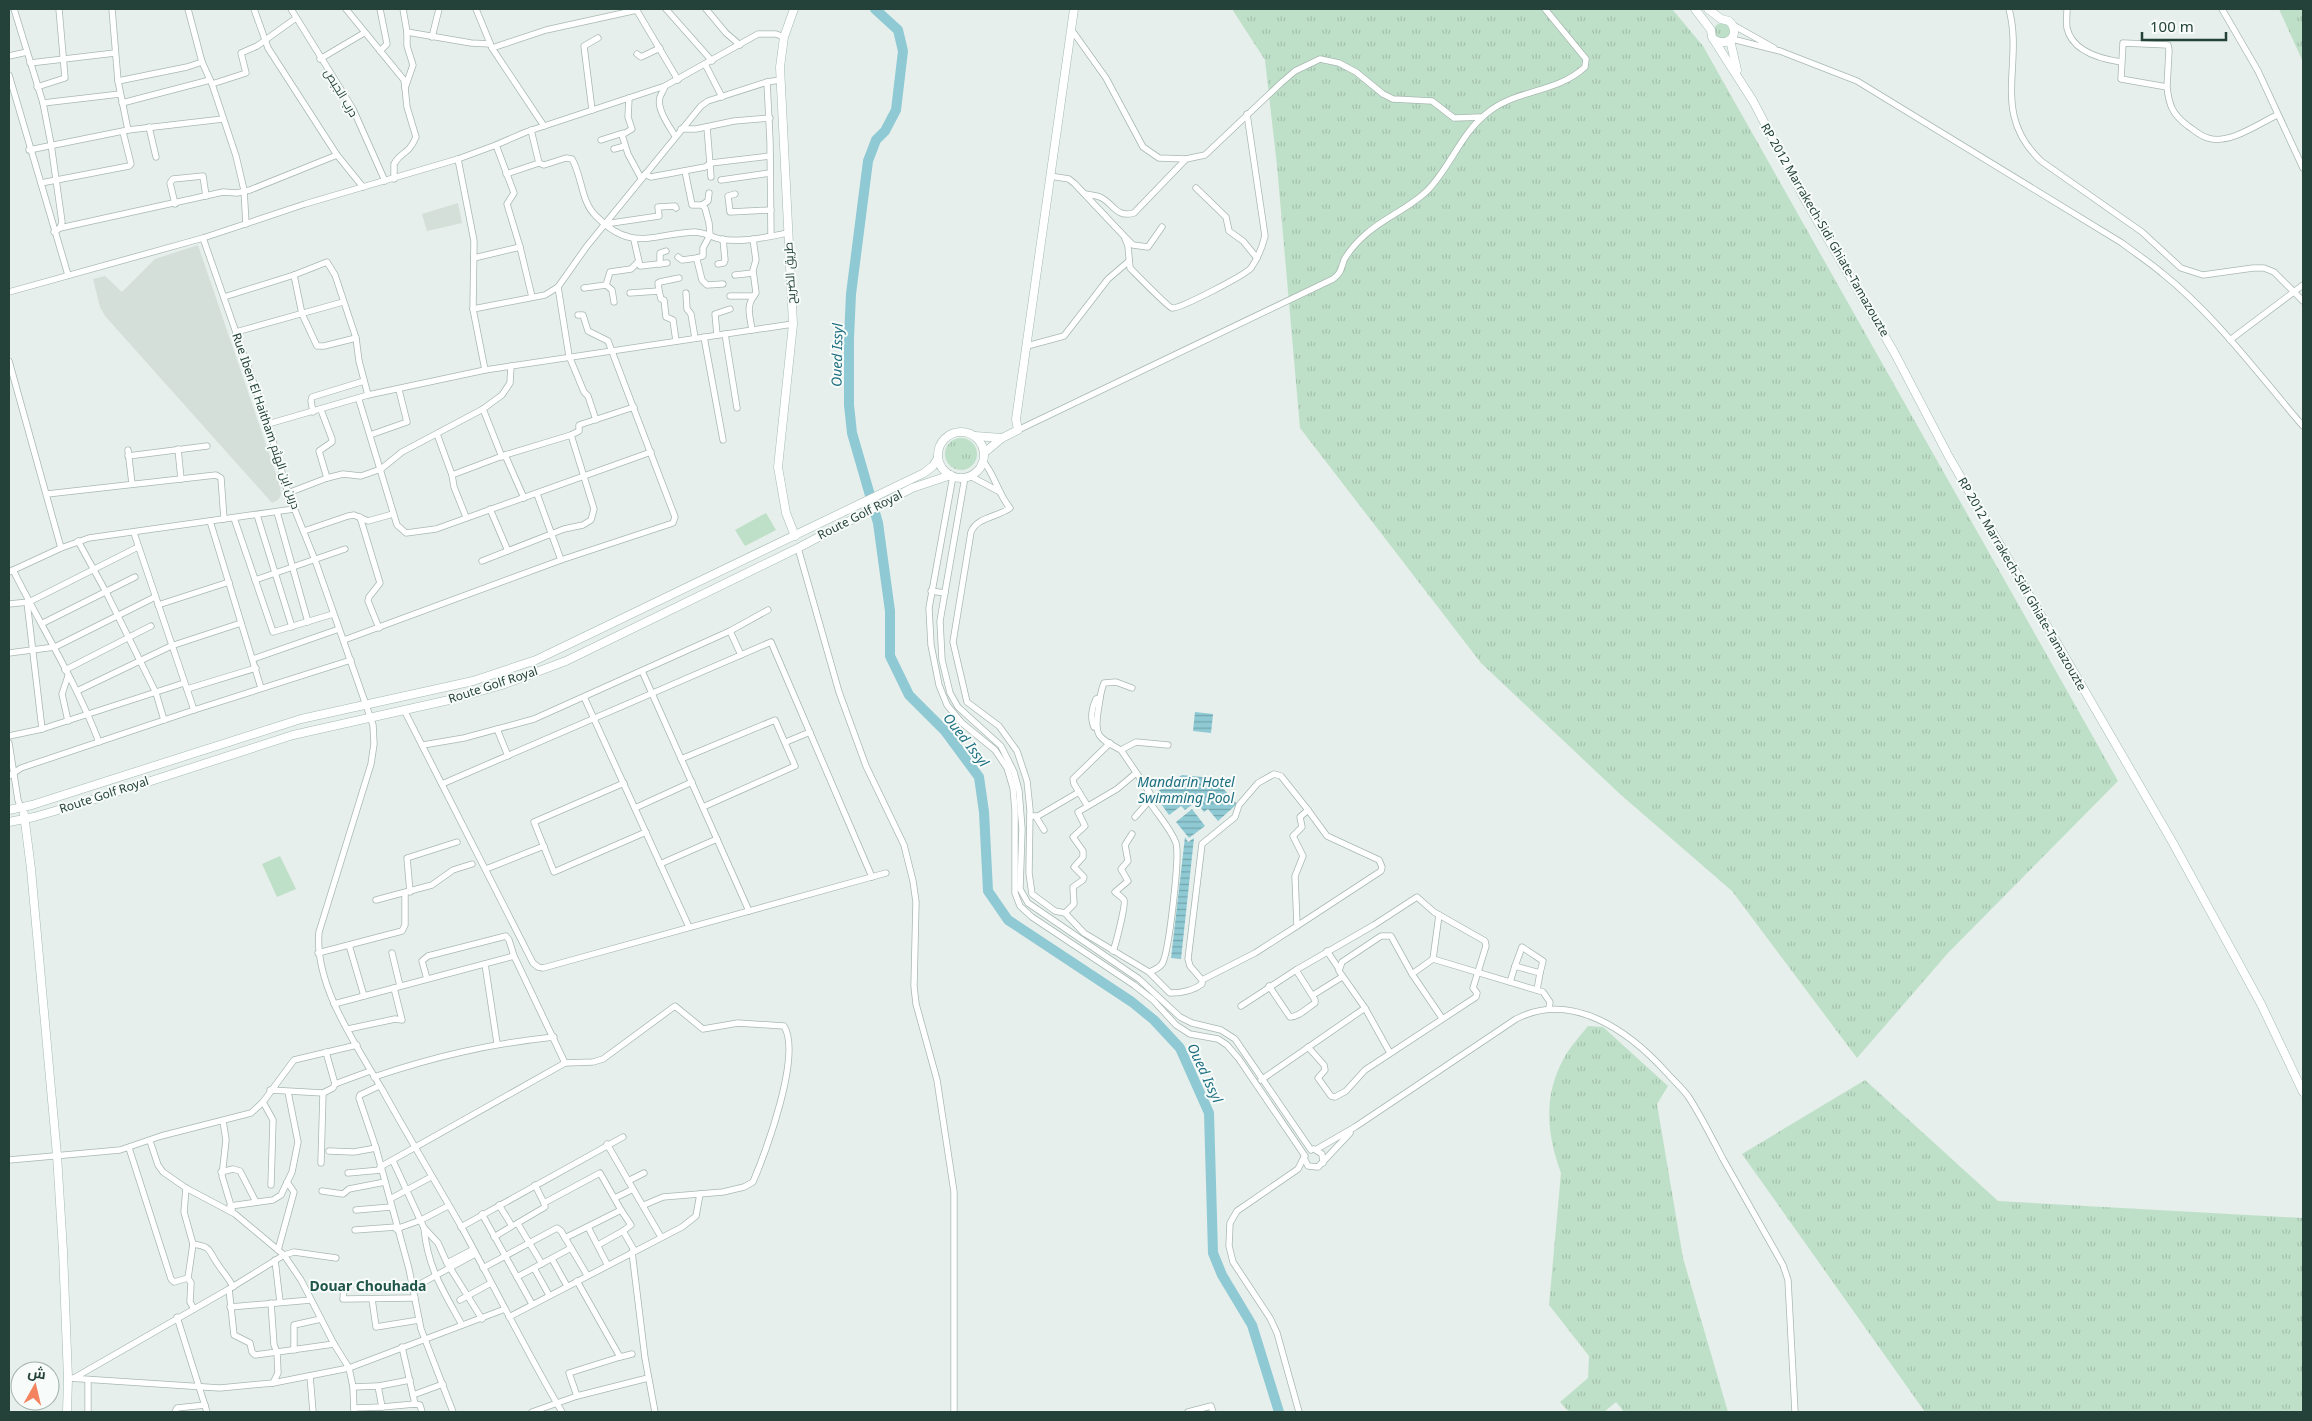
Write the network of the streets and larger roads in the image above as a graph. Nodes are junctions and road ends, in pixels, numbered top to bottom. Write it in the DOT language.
graph roads {
  1 [pos="14,9"];
  2 [pos="59,9"];
  3 [pos="112,9"];
  4 [pos="188,9"];
  5 [pos="254,9"];
  6 [pos="291,9"];
  7 [pos="346,9"];
  8 [pos="380,9"];
  9 [pos="403,9"];
  10 [pos="439,9"];
  11 [pos="476,9"];
  12 [pos="637,9"];
  13 [pos="666,9"];
  14 [pos="706,9"];
  15 [pos="794,9"];
  16 [pos="1074,9"];
  17 [pos="1545,9"];
  18 [pos="1695,9"];
  19 [pos="1708,9"];
  20 [pos="2009,9"];
  21 [pos="2067,9"];
  22 [pos="2222,9"];
  23 [pos="296,18"];
  24 [pos="1721,19"];
  25 [pos="1733,25"];
  26 [pos="1071,29"];
  27 [pos="1711,30"];
  28 [pos="407,32"];
  29 [pos="364,33"];
  30 [pos="432,37"];
  31 [pos="784,37"];
  32 [pos="598,38"];
  33 [pos="264,40"];
  34 [pos="1715,40"];
  35 [pos="1731,40"];
  36 [pos="740,45"];
  37 [pos="491,46"];
  38 [pos="660,48"];
  39 [pos="380,51"];
  40 [pos="1780,51"];
  41 [pos="27,52"];
  42 [pos="115,53"];
  43 [pos="637,54"];
  44 [pos="9,56"];
  45 [pos="63,59"];
  46 [pos="320,59"];
  47 [pos="712,61"];
  48 [pos="202,62"];
  49 [pos="2121,62"];
  50 [pos="30,63"];
  51 [pos="705,64"];
  52 [pos="9,75"];
  53 [pos="1739,76"];
  54 [pos="678,80"];
  55 [pos="780,80"];
  56 [pos="118,81"];
  57 [pos="212,82"];
  58 [pos="767,82"];
  59 [pos="665,86"];
  60 [pos="2167,86"];
  61 [pos="37,87"];
  62 [pos="405,88"];
  63 [pos="120,94"];
  64 [pos="722,97"];
  65 [pos="629,98"];
  66 [pos="42,103"];
  67 [pos="122,104"];
  68 [pos="592,110"];
  69 [pos="1247,114"];
  70 [pos="2277,115"];
  71 [pos="1482,117"];
  72 [pos="770,118"];
  73 [pos="223,119"];
  74 [pos="544,126"];
  75 [pos="149,127"];
  76 [pos="708,127"];
  77 [pos="681,129"];
  78 [pos="531,130"];
  79 [pos="126,131"];
  80 [pos="623,134"];
  81 [pos="675,136"];
  82 [pos="601,140"];
  83 [pos="51,144"];
  84 [pos="496,146"];
  85 [pos="625,146"];
  86 [pos="614,148"];
  87 [pos="29,150"];
  88 [pos="337,155"];
  89 [pos="770,156"];
  90 [pos="156,157"];
  91 [pos="1186,159"];
  92 [pos="458,160"];
  93 [pos="539,163"];
  94 [pos="711,163"];
  95 [pos="2303,168"];
  96 [pos="685,171"];
  97 [pos="770,173"];
  98 [pos="506,174"];
  99 [pos="643,176"];
  100 [pos="1050,176"];
  101 [pos="710,177"];
  102 [pos="54,179"];
  103 [pos="394,179"];
  104 [pos="721,180"];
  105 [pos="385,181"];
  106 [pos="41,183"];
  107 [pos="363,187"];
  108 [pos="1196,188"];
  109 [pos="244,190"];
  110 [pos="709,192"];
  111 [pos="735,194"];
  112 [pos="1085,194"];
  113 [pos="206,196"];
  114 [pos="175,204"];
  115 [pos="702,206"];
  116 [pos="676,208"];
  117 [pos="771,210"];
  118 [pos="246,224"];
  119 [pos="605,224"];
  120 [pos="1162,227"];
  121 [pos="60,228"];
  122 [pos="54,232"];
  123 [pos="788,233"];
  124 [pos="710,235"];
  125 [pos="771,236"];
  126 [pos="1124,236"];
  127 [pos="203,238"];
  128 [pos="753,238"];
  129 [pos="723,239"];
  130 [pos="634,240"];
  131 [pos="520,247"];
  132 [pos="666,251"];
  133 [pos="678,257"];
  134 [pos="474,258"];
  135 [pos="697,258"];
  136 [pos="1257,258"];
  137 [pos="1129,261"];
  138 [pos="638,262"];
  139 [pos="667,263"];
  140 [pos="660,264"];
  141 [pos="718,264"];
  142 [pos="753,273"];
  143 [pos="68,275"];
  144 [pos="294,275"];
  145 [pos="736,275"];
  146 [pos="679,278"];
  147 [pos="722,284"];
  148 [pos="606,285"];
  149 [pos="2303,285"];
  150 [pos="558,287"];
  151 [pos="584,288"];
  152 [pos="658,291"];
  153 [pos="9,292"];
  154 [pos="2294,292"];
  155 [pos="630,293"];
  156 [pos="686,293"];
  157 [pos="224,296"];
  158 [pos="730,296"];
  159 [pos="754,296"];
  160 [pos="532,298"];
  161 [pos="2303,301"];
  162 [pos="343,302"];
  163 [pos="614,302"];
  164 [pos="473,309"];
  165 [pos="730,309"];
  166 [pos="302,314"];
  167 [pos="578,314"];
  168 [pos="793,324"];
  169 [pos="752,330"];
  170 [pos="236,332"];
  171 [pos="726,334"];
  172 [pos="717,335"];
  173 [pos="704,337"];
  174 [pos="356,338"];
  175 [pos="695,338"];
  176 [pos="2230,340"];
  177 [pos="676,341"];
  178 [pos="1026,346"];
  179 [pos="612,349"];
  180 [pos="569,356"];
  181 [pos="9,361"];
  182 [pos="510,366"];
  183 [pos="485,370"];
  184 [pos="364,381"];
  185 [pos="399,390"];
  186 [pos="368,395"];
  187 [pos="359,400"];
  188 [pos="634,407"];
  189 [pos="737,408"];
  190 [pos="483,409"];
  191 [pos="321,410"];
  192 [pos="313,412"];
  193 [pos="596,420"];
  194 [pos="268,424"];
  195 [pos="2303,426"];
  196 [pos="1018,430"];
  197 [pos="437,434"];
  198 [pos="370,435"];
  199 [pos="571,435"];
  200 [pos="975,436"];
  201 [pos="1002,438"];
  202 [pos="723,440"];
  203 [pos="207,446"];
  204 [pos="178,449"];
  205 [pos="652,452"];
  206 [pos="503,456"];
  207 [pos="984,457"];
  208 [pos="938,458"];
  209 [pos="381,469"];
  210 [pos="452,475"];
  211 [pos="952,475"];
  212 [pos="584,476"];
  213 [pos="967,476"];
  214 [pos="327,478"];
  215 [pos="181,479"];
  216 [pos="132,484"];
  217 [pos="1000,492"];
  218 [pos="288,493"];
  219 [pos="47,494"];
  220 [pos="538,494"];
  221 [pos="524,498"];
  222 [pos="294,509"];
  223 [pos="490,509"];
  224 [pos="277,512"];
  225 [pos="393,514"];
  226 [pos="257,515"];
  227 [pos="360,517"];
  228 [pos="466,517"];
  229 [pos="234,518"];
  230 [pos="224,519"];
  231 [pos="210,521"];
  232 [pos="943,528"];
  233 [pos="304,530"];
  234 [pos="956,530"];
  235 [pos="134,533"];
  236 [pos="552,534"];
  237 [pos="795,536"];
  238 [pos="78,541"];
  239 [pos="61,548"];
  240 [pos="138,548"];
  241 [pos="798,548"];
  242 [pos="345,549"];
  243 [pos="508,550"];
  244 [pos="315,560"];
  245 [pos="561,560"];
  246 [pos="482,561"];
  247 [pos="293,568"];
  248 [pos="94,570"];
  249 [pos="11,571"];
  250 [pos="276,573"];
  251 [pos="136,577"];
  252 [pos="255,580"];
  253 [pos="229,582"];
  254 [pos="931,591"];
  255 [pos="106,592"];
  256 [pos="945,593"];
  257 [pos="155,597"];
  258 [pos="28,602"];
  259 [pos="9,604"];
  260 [pos="158,605"];
  261 [pos="929,608"];
  262 [pos="768,610"];
  263 [pos="942,610"];
  264 [pos="117,614"];
  265 [pos="333,614"];
  266 [pos="308,622"];
  267 [pos="241,623"];
  268 [pos="43,624"];
  269 [pos="151,626"];
  270 [pos="292,627"];
  271 [pos="379,628"];
  272 [pos="339,629"];
  273 [pos="730,631"];
  274 [pos="128,638"];
  275 [pos="344,640"];
  276 [pos="171,646"];
  277 [pos="54,647"];
  278 [pos="33,649"];
  279 [pos="9,653"];
  280 [pos="741,655"];
  281 [pos="253,659"];
  282 [pos="351,660"];
  283 [pos="139,661"];
  284 [pos="256,668"];
  285 [pos="642,671"];
  286 [pos="66,673"];
  287 [pos="186,686"];
  288 [pos="261,688"];
  289 [pos="1132,688"];
  290 [pos="77,691"];
  291 [pos="156,692"];
  292 [pos="652,693"];
  293 [pos="584,697"];
  294 [pos="365,705"];
  295 [pos="194,710"];
  296 [pos="404,710"];
  297 [pos="88,714"];
  298 [pos="371,717"];
  299 [pos="595,718"];
  300 [pos="164,720"];
  301 [pos="68,721"];
  302 [pos="42,729"];
  303 [pos="497,729"];
  304 [pos="810,732"];
  305 [pos="9,736"];
  306 [pos="99,742"];
  307 [pos="786,742"];
  308 [pos="9,743"];
  309 [pos="1110,743"];
  310 [pos="1168,745"];
  311 [pos="423,746"];
  312 [pos="1122,750"];
  313 [pos="508,756"];
  314 [pos="10,759"];
  315 [pos="682,759"];
  316 [pos="1136,773"];
  317 [pos="11,774"];
  318 [pos="692,782"];
  319 [pos="624,783"];
  320 [pos="442,784"];
  321 [pos="1079,792"];
  322 [pos="1149,801"];
  323 [pos="1087,805"];
  324 [pos="703,807"];
  325 [pos="21,808"];
  326 [pos="635,808"];
  327 [pos="9,810"];
  328 [pos="1308,810"];
  329 [pos="1033,816"];
  330 [pos="1135,817"];
  331 [pos="26,819"];
  332 [pos="9,822"];
  333 [pos="1044,830"];
  334 [pos="646,832"];
  335 [pos="1132,834"];
  336 [pos="717,839"];
  337 [pos="457,842"];
  338 [pos="544,846"];
  339 [pos="472,864"];
  340 [pos="660,864"];
  341 [pos="486,869"];
  342 [pos="886,873"];
  343 [pos="872,876"];
  344 [pos="408,892"];
  345 [pos="376,900"];
  346 [pos="749,911"];
  347 [pos="1065,913"];
  348 [pos="1439,915"];
  349 [pos="1378,922"];
  350 [pos="1297,926"];
  351 [pos="689,927"];
  352 [pos="1387,935"];
  353 [pos="349,945"];
  354 [pos="1113,950"];
  355 [pos="1327,951"];
  356 [pos="318,953"];
  357 [pos="392,953"];
  358 [pos="514,956"];
  359 [pos="1433,959"];
  360 [pos="485,964"];
  361 [pos="1515,966"];
  362 [pos="1339,968"];
  363 [pos="1296,970"];
  364 [pos="1149,972"];
  365 [pos="1478,972"];
  366 [pos="1540,973"];
  367 [pos="1412,974"];
  368 [pos="1342,977"];
  369 [pos="427,979"];
  370 [pos="1202,980"];
  371 [pos="1510,982"];
  372 [pos="1269,986"];
  373 [pos="397,987"];
  374 [pos="1537,990"];
  375 [pos="1313,995"];
  376 [pos="364,996"];
  377 [pos="334,1004"];
  378 [pos="1241,1006"];
  379 [pos="1365,1008"];
  380 [pos="1549,1008"];
  381 [pos="1442,1018"];
  382 [pos="348,1029"];
  383 [pos="554,1037"];
  384 [pos="497,1043"];
  385 [pos="357,1045"];
  386 [pos="1308,1047"];
  387 [pos="326,1052"];
  388 [pos="1390,1053"];
  389 [pos="565,1063"];
  390 [pos="370,1071"];
  391 [pos="374,1077"];
  392 [pos="1263,1079"];
  393 [pos="335,1084"];
  394 [pos="1255,1084"];
  395 [pos="379,1086"];
  396 [pos="270,1090"];
  397 [pos="288,1092"];
  398 [pos="2303,1092"];
  399 [pos="323,1093"];
  400 [pos="263,1102"];
  401 [pos="223,1121"];
  402 [pos="1355,1127"];
  403 [pos="623,1136"];
  404 [pos="150,1140"];
  405 [pos="607,1144"];
  406 [pos="129,1148"];
  407 [pos="376,1148"];
  408 [pos="415,1148"];
  409 [pos="1314,1150"];
  410 [pos="329,1151"];
  411 [pos="56,1155"];
  412 [pos="1304,1157"];
  413 [pos="9,1160"];
  414 [pos="393,1161"];
  415 [pos="321,1163"];
  416 [pos="1323,1163"];
  417 [pos="1310,1167"];
  418 [pos="381,1169"];
  419 [pos="1298,1169"];
  420 [pos="222,1172"];
  421 [pos="348,1173"];
  422 [pos="644,1173"];
  423 [pos="431,1177"];
  424 [pos="628,1181"];
  425 [pos="287,1182"];
  426 [pos="385,1182"];
  427 [pos="271,1185"];
  428 [pos="534,1185"];
  429 [pos="186,1188"];
  430 [pos="633,1189"];
  431 [pos="322,1191"];
  432 [pos="407,1191"];
  433 [pos="700,1194"];
  434 [pos="615,1198"];
  435 [pos="390,1199"];
  436 [pos="256,1202"];
  437 [pos="544,1203"];
  438 [pos="500,1205"];
  439 [pos="644,1205"];
  440 [pos="230,1206"];
  441 [pos="448,1206"];
  442 [pos="391,1207"];
  443 [pos="356,1210"];
  444 [pos="621,1210"];
  445 [pos="235,1214"];
  446 [pos="482,1214"];
  447 [pos="421,1220"];
  448 [pos="515,1225"];
  449 [pos="461,1226"];
  450 [pos="588,1227"];
  451 [pos="396,1228"];
  452 [pos="424,1228"];
  453 [pos="355,1230"];
  454 [pos="623,1231"];
  455 [pos="494,1237"];
  456 [pos="661,1237"];
  457 [pos="565,1238"];
  458 [pos="529,1243"];
  459 [pos="194,1244"];
  460 [pos="598,1245"];
  461 [pos="571,1248"];
  462 [pos="278,1250"];
  463 [pos="633,1251"];
  464 [pos="474,1252"];
  465 [pos="284,1254"];
  466 [pos="505,1256"];
  467 [pos="336,1258"];
  468 [pos="552,1258"];
  469 [pos="274,1260"];
  470 [pos="449,1264"];
  471 [pos="542,1264"];
  472 [pos="607,1264"];
  473 [pos="483,1268"];
  474 [pos="534,1268"];
  475 [pos="434,1275"];
  476 [pos="587,1275"];
  477 [pos="517,1277"];
  478 [pos="188,1278"];
  479 [pos="577,1281"];
  480 [pos="491,1283"];
  481 [pos="568,1286"];
  482 [pos="231,1288"];
  483 [pos="344,1288"];
  484 [pos="413,1288"];
  485 [pos="549,1295"];
  486 [pos="468,1296"];
  487 [pos="415,1298"];
  488 [pos="372,1299"];
  489 [pos="311,1300"];
  490 [pos="460,1300"];
  491 [pos="280,1302"];
  492 [pos="271,1303"];
  493 [pos="532,1304"];
  494 [pos="230,1307"];
  495 [pos="194,1309"];
  496 [pos="505,1309"];
  497 [pos="178,1317"];
  498 [pos="509,1317"];
  499 [pos="321,1319"];
  500 [pos="482,1319"];
  501 [pos="419,1320"];
  502 [pos="462,1325"];
  503 [pos="426,1339"];
  504 [pos="334,1344"];
  505 [pos="402,1347"];
  506 [pos="294,1350"];
  507 [pos="276,1352"];
  508 [pos="632,1354"];
  509 [pos="620,1357"];
  510 [pos="349,1368"];
  511 [pos="310,1376"];
  512 [pos="71,1378"];
  513 [pos="648,1378"];
  514 [pos="410,1380"];
  515 [pos="88,1381"];
  516 [pos="273,1383"];
  517 [pos="443,1384"];
  518 [pos="353,1386"];
  519 [pos="379,1386"];
  520 [pos="199,1387"];
  521 [pos="413,1395"];
  522 [pos="577,1396"];
  523 [pos="415,1404"];
  524 [pos="205,1405"];
  525 [pos="558,1405"];
  526 [pos="382,1407"];
  527 [pos="1212,1409"];
  528 [pos="354,1410"];
  529 [pos="1198,1411"];
  530 [pos="67,1412"];
  531 [pos="88,1412"];
  532 [pos="175,1412"];
  533 [pos="207,1412"];
  534 [pos="313,1412"];
  535 [pos="422,1412"];
  536 [pos="453,1412"];
  537 [pos="536,1412"];
  538 [pos="562,1412"];
  539 [pos="655,1412"];
  540 [pos="954,1412"];
  541 [pos="1188,1412"];
  542 [pos="1299,1412"];
  543 [pos="1795,1412"];
  1 -- 41 [label="street"];
  2 -- 45 [label="street"];
  3 -- 42 [label="street"];
  4 -- 48 [label="street"];
  5 -- 33 [label="street"];
  6 -- 23 [label="street, درب الجبص"];
  7 -- 29 [label="street"];
  8 -- 39 [label="street"];
  9 -- 28 [label="street"];
  10 -- 30 [label="street"];
  11 -- 37 [label="street"];
  12 -- 37 [label="street"];
  12 -- 38 [label="street"];
  13 -- 47 [label="street"];
  14 -- 36 [label="street"];
  15 -- 31 [label="street, طريق الضريح"];
  16 -- 26 [label="street"];
  17 -- 71 [label="street"];
  18 -- 27 [label="street"];
  19 -- 24 [label="street"];
  20 -- 154 [label="street"];
  21 -- 49 [label="street"];
  22 -- 70 [label="street"];
  23 -- 33 [label="street"];
  23 -- 46 [label="street, درب الجبص"];
  24 -- 25 [label="street"];
  24 -- 27 [label="street"];
  25 -- 35 [label="street"];
  25 -- 40 [label="street"];
  26 -- 91 [label="street"];
  26 -- 100 [label="street"];
  27 -- 34 [label="street"];
  28 -- 30 [label="street"];
  28 -- 62 [label="street"];
  29 -- 39 [label="street"];
  29 -- 46 [label="street"];
  30 -- 37 [label="street"];
  31 -- 36 [label="street"];
  31 -- 55 [label="street, طريق الضريح"];
  32 -- 68 [label="street"];
  33 -- 57 [label="street"];
  33 -- 88 [label="street"];
  34 -- 35 [label="street"];
  34 -- 53 [label="street, RP 2012 Marrakech-Sidi Ghiate-Tamazouzte"];
  35 -- 40 [label="street"];
  35 -- 53 [label="street, RP 2012 Marrakech-Sidi Ghiate-Tamazouzte"];
  36 -- 47 [label="street"];
  37 -- 74 [label="street"];
  38 -- 43 [label="street"];
  38 -- 54 [label="street"];
  39 -- 62 [label="street"];
  40 -- 176 [label="street"];
  41 -- 44 [label="street"];
  41 -- 50 [label="street"];
  42 -- 45 [label="street"];
  42 -- 56 [label="street"];
  45 -- 50 [label="street"];
  45 -- 61 [label="street"];
  46 -- 105 [label="street, درب الجبص"];
  47 -- 51 [label="street"];
  48 -- 56 [label="street"];
  48 -- 57 [label="street"];
  49 -- 60 [label="street"];
  49 -- 60 [label="street"];
  50 -- 61 [label="street"];
  51 -- 54 [label="street"];
  51 -- 64 [label="street"];
  52 -- 87 [label="street"];
  53 -- 398 [label="street, RP 2012 Marrakech-Sidi Ghiate-Tamazouzte"];
  54 -- 59 [label="street"];
  55 -- 58 [label="street"];
  55 -- 123 [label="street, طريق الضريح"];
  56 -- 63 [label="street"];
  57 -- 67 [label="street"];
  57 -- 73 [label="street"];
  58 -- 64 [label="street"];
  58 -- 72 [label="street"];
  59 -- 65 [label="street"];
  59 -- 81 [label="street"];
  60 -- 70 [label="street"];
  61 -- 66 [label="street"];
  62 -- 103 [label="street"];
  63 -- 66 [label="street"];
  63 -- 67 [label="street"];
  64 -- 77 [label="street"];
  65 -- 68 [label="street"];
  65 -- 80 [label="street"];
  66 -- 83 [label="street"];
  67 -- 79 [label="street"];
  68 -- 74 [label="street"];
  69 -- 71 [label="street"];
  69 -- 91 [label="street"];
  69 -- 136 [label="street"];
  70 -- 95 [label="street"];
  71 -- 196 [label="street"];
  72 -- 76 [label="street"];
  72 -- 89 [label="street"];
  73 -- 75 [label="street"];
  73 -- 109 [label="street"];
  74 -- 78 [label="street"];
  75 -- 79 [label="street"];
  75 -- 90 [label="street"];
  76 -- 77 [label="street"];
  76 -- 94 [label="street"];
  77 -- 81 [label="street"];
  78 -- 84 [label="street"];
  78 -- 93 [label="street"];
  79 -- 83 [label="street"];
  79 -- 102 [label="street"];
  80 -- 82 [label="street"];
  80 -- 85 [label="street"];
  81 -- 99 [label="street"];
  83 -- 87 [label="street"];
  83 -- 102 [label="street"];
  84 -- 92 [label="street"];
  84 -- 98 [label="street"];
  85 -- 86 [label="street"];
  85 -- 99 [label="street"];
  87 -- 106 [label="street"];
  88 -- 107 [label="street"];
  88 -- 109 [label="street"];
  89 -- 94 [label="street"];
  89 -- 97 [label="street"];
  91 -- 112 [label="street"];
  92 -- 103 [label="street"];
  92 -- 134 [label="street"];
  93 -- 98 [label="street"];
  93 -- 119 [label="street"];
  94 -- 96 [label="street"];
  94 -- 101 [label="street"];
  96 -- 99 [label="street"];
  96 -- 115 [label="street"];
  97 -- 104 [label="street"];
  97 -- 117 [label="street"];
  98 -- 131 [label="street"];
  99 -- 119 [label="street"];
  100 -- 112 [label="street"];
  100 -- 178 [label="street"];
  102 -- 106 [label="street"];
  102 -- 121 [label="street"];
  103 -- 105 [label="street"];
  105 -- 107 [label="street"];
  106 -- 122 [label="street"];
  107 -- 118 [label="street"];
  108 -- 136 [label="street"];
  109 -- 113 [label="street"];
  109 -- 118 [label="street"];
  110 -- 115 [label="street"];
  111 -- 117 [label="street"];
  112 -- 126 [label="street"];
  113 -- 114 [label="street"];
  113 -- 114 [label="street"];
  114 -- 121 [label="street"];
  115 -- 124 [label="street"];
  116 -- 119 [label="street"];
  117 -- 125 [label="street"];
  118 -- 127 [label="street"];
  119 -- 130 [label="street"];
  119 -- 150 [label="street"];
  120 -- 126 [label="street"];
  121 -- 122 [label="street"];
  122 -- 143 [label="street"];
  123 -- 125 [label="street"];
  123 -- 168 [label="street, طريق الضريح"];
  124 -- 129 [label="street"];
  124 -- 130 [label="street"];
  124 -- 135 [label="street"];
  125 -- 128 [label="street"];
  126 -- 137 [label="street"];
  127 -- 143 [label="street"];
  127 -- 157 [label="street, Rue Iben El Haitham دربن ابن الهثم"];
  128 -- 129 [label="street"];
  128 -- 142 [label="street"];
  129 -- 141 [label="street"];
  130 -- 138 [label="street"];
  131 -- 134 [label="street"];
  131 -- 160 [label="street"];
  132 -- 140 [label="street"];
  133 -- 135 [label="street"];
  134 -- 164 [label="street"];
  135 -- 147 [label="street"];
  136 -- 137 [label="street"];
  137 -- 178 [label="street"];
  138 -- 140 [label="street"];
  138 -- 148 [label="street"];
  139 -- 140 [label="street"];
  142 -- 145 [label="street"];
  142 -- 159 [label="street"];
  143 -- 153 [label="street"];
  144 -- 157 [label="street"];
  144 -- 162 [label="street"];
  144 -- 166 [label="street"];
  146 -- 152 [label="street"];
  148 -- 151 [label="street"];
  148 -- 163 [label="street"];
  149 -- 154 [label="street"];
  150 -- 160 [label="street"];
  150 -- 180 [label="street"];
  152 -- 155 [label="street"];
  152 -- 177 [label="street"];
  154 -- 161 [label="street"];
  154 -- 176 [label="street"];
  156 -- 175 [label="street"];
  157 -- 170 [label="street, Rue Iben El Haitham دربن ابن الهثم"];
  158 -- 159 [label="street"];
  159 -- 169 [label="street"];
  160 -- 164 [label="street"];
  162 -- 166 [label="street"];
  162 -- 174 [label="street"];
  164 -- 183 [label="street"];
  165 -- 172 [label="street"];
  166 -- 170 [label="street"];
  166 -- 174 [label="street"];
  167 -- 179 [label="street"];
  168 -- 169 [label="street"];
  168 -- 237 [label="street, طريق الضريح"];
  169 -- 171 [label="street"];
  170 -- 194 [label="street, Rue Iben El Haitham دربن ابن الهثم"];
  171 -- 172 [label="street"];
  171 -- 189 [label="street"];
  172 -- 173 [label="street"];
  173 -- 175 [label="street"];
  173 -- 202 [label="street"];
  174 -- 184 [label="street"];
  175 -- 177 [label="street"];
  176 -- 195 [label="street"];
  177 -- 179 [label="street"];
  178 -- 196 [label="street"];
  179 -- 180 [label="street"];
  179 -- 188 [label="street"];
  180 -- 182 [label="street"];
  180 -- 193 [label="street"];
  181 -- 219 [label="street"];
  182 -- 183 [label="street"];
  182 -- 190 [label="street"];
  183 -- 185 [label="street"];
  184 -- 186 [label="street"];
  184 -- 192 [label="street"];
  185 -- 186 [label="street"];
  185 -- 198 [label="street"];
  186 -- 187 [label="street"];
  187 -- 191 [label="street"];
  187 -- 198 [label="street"];
  188 -- 193 [label="street"];
  188 -- 205 [label="street"];
  190 -- 197 [label="street"];
  190 -- 206 [label="street"];
  191 -- 192 [label="street"];
  191 -- 214 [label="street"];
  192 -- 194 [label="street"];
  193 -- 199 [label="street"];
  194 -- 218 [label="street, Rue Iben El Haitham دربن ابن الهثم"];
  196 -- 201 [label="street"];
  197 -- 209 [label="street"];
  197 -- 210 [label="street"];
  198 -- 209 [label="street"];
  199 -- 206 [label="street"];
  199 -- 212 [label="street"];
  200 -- 201 [label="street"];
  200 -- 207 [label="street"];
  200 -- 208 [label="street"];
  201 -- 207 [label="street"];
  203 -- 204 [label="street"];
  204 -- 215 [label="street"];
  204 -- 216 [label="street"];
  205 -- 212 [label="street"];
  205 -- 245 [label="street"];
  206 -- 210 [label="street"];
  206 -- 221 [label="street"];
  207 -- 213 [label="street"];
  207 -- 217 [label="street"];
  208 -- 211 [label="street"];
  208 -- 237 [label="street, Route Golf Royal"];
  209 -- 214 [label="street"];
  209 -- 225 [label="street"];
  210 -- 228 [label="street"];
  211 -- 213 [label="street"];
  211 -- 232 [label="street"];
  211 -- 241 [label="street, Route Golf Royal"];
  212 -- 220 [label="street"];
  212 -- 236 [label="street"];
  213 -- 217 [label="street"];
  213 -- 234 [label="street"];
  214 -- 218 [label="street"];
  215 -- 216 [label="street"];
  215 -- 230 [label="street"];
  216 -- 219 [label="street"];
  217 -- 329 [label="street"];
  218 -- 222 [label="street, Rue Iben El Haitham دربن ابن الهثم"];
  219 -- 239 [label="street"];
  220 -- 221 [label="street"];
  220 -- 236 [label="street"];
  221 -- 223 [label="street"];
  222 -- 224 [label="street"];
  222 -- 233 [label="street, Rue Iben El Haitham دربن ابن الهثم"];
  223 -- 228 [label="street"];
  223 -- 243 [label="street"];
  224 -- 226 [label="street"];
  224 -- 247 [label="street"];
  225 -- 227 [label="street"];
  225 -- 228 [label="street"];
  226 -- 229 [label="street"];
  226 -- 250 [label="street"];
  227 -- 233 [label="street"];
  227 -- 271 [label="street"];
  229 -- 230 [label="street"];
  229 -- 252 [label="street"];
  230 -- 231 [label="street"];
  231 -- 235 [label="street"];
  231 -- 253 [label="street"];
  232 -- 234 [label="street"];
  232 -- 254 [label="street"];
  233 -- 244 [label="street, Rue Iben El Haitham دربن ابن الهثم"];
  234 -- 256 [label="street"];
  235 -- 238 [label="street"];
  235 -- 240 [label="street"];
  236 -- 243 [label="street"];
  236 -- 245 [label="street"];
  237 -- 294 [label="street, Route Golf Royal"];
  238 -- 239 [label="street"];
  238 -- 248 [label="street"];
  239 -- 249 [label="street"];
  240 -- 248 [label="street"];
  240 -- 257 [label="street"];
  241 -- 296 [label="street, Route Golf Royal"];
  241 -- 540 [label="street"];
  242 -- 244 [label="street"];
  243 -- 246 [label="street"];
  244 -- 247 [label="street"];
  244 -- 265 [label="street, Rue Iben El Haitham دربن ابن الهثم"];
  245 -- 271 [label="street"];
  247 -- 250 [label="street"];
  247 -- 266 [label="street"];
  248 -- 255 [label="street"];
  248 -- 258 [label="street"];
  249 -- 258 [label="street"];
  250 -- 252 [label="street"];
  250 -- 270 [label="street"];
  251 -- 255 [label="street"];
  252 -- 270 [label="street"];
  253 -- 260 [label="street"];
  253 -- 267 [label="street"];
  254 -- 256 [label="street"];
  254 -- 261 [label="street"];
  255 -- 264 [label="street"];
  255 -- 268 [label="street"];
  256 -- 263 [label="street"];
  257 -- 260 [label="street"];
  257 -- 264 [label="street"];
  258 -- 259 [label="street"];
  258 -- 268 [label="street"];
  258 -- 278 [label="street"];
  260 -- 276 [label="street"];
  261 -- 263 [label="street"];
  261 -- 394 [label="street"];
  262 -- 273 [label="street"];
  263 -- 392 [label="street"];
  264 -- 274 [label="street"];
  264 -- 277 [label="street"];
  265 -- 266 [label="street"];
  265 -- 272 [label="street, Rue Iben El Haitham دربن ابن الهثم"];
  266 -- 270 [label="street"];
  267 -- 276 [label="street"];
  267 -- 281 [label="street"];
  268 -- 277 [label="street"];
  269 -- 274 [label="street"];
  271 -- 275 [label="street"];
  272 -- 275 [label="street, Rue Iben El Haitham دربن ابن الهثم"];
  272 -- 281 [label="street"];
  273 -- 280 [label="street"];
  273 -- 285 [label="street"];
  274 -- 283 [label="street"];
  274 -- 286 [label="street"];
  275 -- 282 [label="street, Rue Iben El Haitham دربن ابن الهثم"];
  276 -- 283 [label="street"];
  276 -- 287 [label="street"];
  277 -- 278 [label="street"];
  277 -- 286 [label="street"];
  278 -- 279 [label="street"];
  278 -- 302 [label="street"];
  280 -- 292 [label="street"];
  280 -- 304 [label="street"];
  281 -- 284 [label="street"];
  282 -- 288 [label="street"];
  282 -- 294 [label="street, Rue Iben El Haitham دربن ابن الهثم"];
  283 -- 290 [label="street"];
  283 -- 291 [label="street"];
  284 -- 287 [label="street"];
  284 -- 288 [label="street"];
  285 -- 292 [label="street"];
  285 -- 293 [label="street"];
  286 -- 290 [label="street"];
  286 -- 301 [label="street"];
  287 -- 291 [label="street"];
  287 -- 295 [label="street"];
  288 -- 295 [label="street"];
  289 -- 309 [label="street"];
  290 -- 297 [label="street"];
  291 -- 297 [label="street"];
  291 -- 300 [label="street"];
  292 -- 299 [label="street"];
  292 -- 315 [label="street"];
  293 -- 299 [label="street"];
  293 -- 303 [label="street"];
  294 -- 298 [label="street, Rue Iben El Haitham دربن ابن الهثم"];
  294 -- 325 [label="street, Route Golf Royal"];
  295 -- 300 [label="street"];
  296 -- 298 [label="street, Route Golf Royal"];
  296 -- 311 [label="street"];
  297 -- 301 [label="street"];
  297 -- 306 [label="street"];
  298 -- 331 [label="street, Route Golf Royal"];
  298 -- 356 [label="street, Rue Iben El Haitham دربن ابن الهثم"];
  299 -- 313 [label="street"];
  299 -- 319 [label="street"];
  300 -- 306 [label="street"];
  301 -- 302 [label="street"];
  302 -- 305 [label="street"];
  303 -- 311 [label="street"];
  303 -- 313 [label="street"];
  304 -- 307 [label="street"];
  304 -- 343 [label="street"];
  306 -- 317 [label="street"];
  307 -- 315 [label="street"];
  307 -- 324 [label="street"];
  308 -- 314 [label="street"];
  309 -- 312 [label="street"];
  309 -- 321 [label="street"];
  310 -- 312 [label="street"];
  311 -- 320 [label="street"];
  312 -- 316 [label="street"];
  313 -- 320 [label="street"];
  314 -- 317 [label="street"];
  315 -- 318 [label="street"];
  316 -- 322 [label="street"];
  316 -- 323 [label="street"];
  317 -- 325 [label="street"];
  318 -- 324 [label="street"];
  318 -- 326 [label="street"];
  319 -- 326 [label="street"];
  319 -- 338 [label="street"];
  320 -- 341 [label="street"];
  321 -- 323 [label="street"];
  321 -- 329 [label="street"];
  322 -- 330 [label="street"];
  322 -- 364 [label="street"];
  323 -- 347 [label="street"];
  324 -- 336 [label="street"];
  325 -- 327 [label="street, Route Golf Royal"];
  325 -- 331 [label="street"];
  326 -- 334 [label="street"];
  328 -- 350 [label="street"];
  328 -- 350 [label="street"];
  328 -- 370 [label="street"];
  329 -- 333 [label="street"];
  329 -- 347 [label="street"];
  331 -- 332 [label="street, Route Golf Royal"];
  331 -- 411 [label="street"];
  334 -- 338 [label="street"];
  334 -- 340 [label="street"];
  335 -- 354 [label="street"];
  336 -- 340 [label="street"];
  336 -- 346 [label="street"];
  337 -- 344 [label="street"];
  338 -- 341 [label="street"];
  339 -- 344 [label="street"];
  340 -- 351 [label="street"];
  341 -- 351 [label="street"];
  342 -- 343 [label="street"];
  343 -- 346 [label="street"];
  344 -- 345 [label="street"];
  344 -- 353 [label="street"];
  346 -- 351 [label="street"];
  347 -- 354 [label="street"];
  348 -- 349 [label="street"];
  348 -- 359 [label="street"];
  348 -- 365 [label="street"];
  349 -- 352 [label="street"];
  349 -- 355 [label="street"];
  350 -- 370 [label="street"];
  352 -- 362 [label="street"];
  352 -- 367 [label="street"];
  353 -- 356 [label="street"];
  353 -- 376 [label="street"];
  354 -- 364 [label="street"];
  355 -- 362 [label="street"];
  355 -- 363 [label="street"];
  356 -- 377 [label="street, Rue Iben El Haitham دربن ابن الهثم"];
  357 -- 373 [label="street"];
  358 -- 360 [label="street"];
  358 -- 369 [label="street"];
  358 -- 383 [label="street"];
  359 -- 365 [label="street"];
  359 -- 367 [label="street"];
  360 -- 369 [label="street"];
  360 -- 384 [label="street"];
  361 -- 366 [label="street"];
  361 -- 366 [label="street"];
  361 -- 371 [label="street"];
  362 -- 368 [label="street"];
  363 -- 372 [label="street"];
  363 -- 375 [label="street"];
  364 -- 370 [label="street"];
  365 -- 371 [label="street"];
  365 -- 381 [label="street"];
  366 -- 374 [label="street"];
  367 -- 381 [label="street"];
  368 -- 375 [label="street"];
  368 -- 379 [label="street"];
  369 -- 373 [label="street"];
  371 -- 374 [label="street"];
  372 -- 375 [label="street"];
  372 -- 378 [label="street"];
  373 -- 376 [label="street"];
  373 -- 382 [label="street"];
  374 -- 380 [label="street"];
  376 -- 377 [label="street"];
  377 -- 382 [label="street, Rue Iben El Haitham دربن ابن الهثم"];
  379 -- 386 [label="street"];
  379 -- 388 [label="street"];
  380 -- 402 [label="street"];
  380 -- 543 [label="street"];
  381 -- 388 [label="street"];
  382 -- 385 [label="street, Rue Iben El Haitham دربن ابن الهثم"];
  383 -- 384 [label="street"];
  383 -- 389 [label="street"];
  384 -- 391 [label="street"];
  385 -- 387 [label="street"];
  385 -- 390 [label="street, Rue Iben El Haitham دربن ابن الهثم"];
  386 -- 388 [label="street"];
  386 -- 392 [label="street"];
  387 -- 393 [label="street"];
  387 -- 396 [label="street"];
  389 -- 408 [label="street"];
  389 -- 433 [label="street"];
  390 -- 391 [label="street, Rue Iben El Haitham دربن ابن الهثم"];
  390 -- 393 [label="street"];
  391 -- 395 [label="street, Rue Iben El Haitham دربن ابن الهثم"];
  392 -- 394 [label="street"];
  392 -- 409 [label="street"];
  393 -- 399 [label="street"];
  394 -- 412 [label="street"];
  395 -- 407 [label="street"];
  395 -- 408 [label="street, Rue Iben El Haitham دربن ابن الهثم"];
  396 -- 397 [label="street"];
  396 -- 400 [label="street"];
  397 -- 399 [label="street"];
  397 -- 425 [label="street"];
  399 -- 415 [label="street"];
  400 -- 401 [label="street"];
  400 -- 427 [label="street"];
  401 -- 404 [label="street"];
  401 -- 420 [label="street"];
  402 -- 409 [label="street"];
  402 -- 416 [label="street"];
  403 -- 405 [label="street"];
  404 -- 406 [label="street"];
  404 -- 429 [label="street"];
  405 -- 424 [label="street"];
  405 -- 428 [label="street"];
  406 -- 411 [label="street"];
  406 -- 478 [label="street"];
  407 -- 410 [label="street"];
  407 -- 418 [label="street"];
  408 -- 414 [label="street"];
  408 -- 423 [label="street, Rue Iben El Haitham دربن ابن الهثم"];
  409 -- 412 [label="street"];
  409 -- 416 [label="street"];
  411 -- 413 [label="street"];
  411 -- 512 [label="street"];
  412 -- 417 [label="street"];
  412 -- 419 [label="street"];
  414 -- 418 [label="street"];
  414 -- 432 [label="street"];
  416 -- 417 [label="street"];
  417 -- 419 [label="street"];
  418 -- 421 [label="street"];
  418 -- 426 [label="street"];
  419 -- 542 [label="street"];
  420 -- 436 [label="street"];
  420 -- 440 [label="street"];
  422 -- 424 [label="street"];
  423 -- 432 [label="street"];
  423 -- 441 [label="street, Rue Iben El Haitham دربن ابن الهثم"];
  424 -- 430 [label="street"];
  425 -- 436 [label="street"];
  425 -- 462 [label="street"];
  426 -- 431 [label="street"];
  426 -- 435 [label="street"];
  428 -- 437 [label="street"];
  428 -- 438 [label="street"];
  429 -- 445 [label="street"];
  429 -- 459 [label="street"];
  430 -- 434 [label="street"];
  430 -- 439 [label="street"];
  432 -- 435 [label="street"];
  432 -- 447 [label="street"];
  433 -- 439 [label="street"];
  433 -- 456 [label="street"];
  434 -- 437 [label="street"];
  434 -- 444 [label="street"];
  435 -- 442 [label="street"];
  436 -- 440 [label="street"];
  437 -- 448 [label="street"];
  438 -- 446 [label="street"];
  438 -- 448 [label="street"];
  439 -- 456 [label="street"];
  440 -- 445 [label="street"];
  441 -- 447 [label="street"];
  441 -- 449 [label="street, Rue Iben El Haitham دربن ابن الهثم"];
  442 -- 443 [label="street"];
  442 -- 451 [label="street"];
  444 -- 450 [label="street"];
  444 -- 454 [label="street"];
  445 -- 462 [label="street"];
  446 -- 449 [label="street"];
  446 -- 455 [label="street"];
  447 -- 451 [label="street"];
  447 -- 452 [label="street"];
  448 -- 455 [label="street"];
  448 -- 458 [label="street"];
  449 -- 464 [label="street, Rue Iben El Haitham دربن ابن الهثم"];
  450 -- 457 [label="street"];
  450 -- 460 [label="street"];
  451 -- 453 [label="street"];
  451 -- 484 [label="street"];
  452 -- 470 [label="street"];
  452 -- 475 [label="street"];
  454 -- 460 [label="street"];
  454 -- 463 [label="street"];
  455 -- 466 [label="street"];
  456 -- 463 [label="street"];
  457 -- 458 [label="street"];
  457 -- 461 [label="street"];
  458 -- 466 [label="street"];
  458 -- 471 [label="street"];
  459 -- 478 [label="street"];
  459 -- 482 [label="street"];
  460 -- 472 [label="street"];
  461 -- 468 [label="street"];
  461 -- 476 [label="street"];
  462 -- 465 [label="street"];
  463 -- 472 [label="street"];
  463 -- 513 [label="street"];
  464 -- 470 [label="street"];
  464 -- 473 [label="street, Rue Iben El Haitham دربن ابن الهثم"];
  465 -- 467 [label="street"];
  465 -- 469 [label="street"];
  465 -- 489 [label="street"];
  466 -- 473 [label="street"];
  466 -- 477 [label="street"];
  468 -- 471 [label="street"];
  468 -- 481 [label="street"];
  469 -- 482 [label="street"];
  469 -- 491 [label="street"];
  470 -- 475 [label="street"];
  470 -- 486 [label="street"];
  471 -- 474 [label="street"];
  472 -- 476 [label="street"];
  473 -- 480 [label="street, Rue Iben El Haitham دربن ابن الهثم"];
  474 -- 477 [label="street"];
  474 -- 485 [label="street"];
  475 -- 484 [label="street"];
  475 -- 502 [label="street"];
  476 -- 479 [label="street"];
  477 -- 493 [label="street"];
  478 -- 495 [label="street"];
  479 -- 481 [label="street"];
  479 -- 509 [label="street"];
  480 -- 486 [label="street"];
  480 -- 496 [label="street, Rue Iben El Haitham دربن ابن الهثم"];
  481 -- 485 [label="street"];
  482 -- 494 [label="street"];
  482 -- 495 [label="street"];
  483 -- 488 [label="street"];
  484 -- 487 [label="street"];
  485 -- 493 [label="street"];
  486 -- 490 [label="street"];
  486 -- 500 [label="street"];
  487 -- 488 [label="street"];
  487 -- 501 [label="street"];
  488 -- 501 [label="street"];
  489 -- 491 [label="street"];
  489 -- 499 [label="street"];
  491 -- 492 [label="street"];
  492 -- 494 [label="street"];
  492 -- 507 [label="street"];
  493 -- 498 [label="street"];
  494 -- 507 [label="street"];
  495 -- 497 [label="street"];
  496 -- 498 [label="street, Rue Iben El Haitham دربن ابن الهثم"];
  496 -- 500 [label="street"];
  497 -- 512 [label="street"];
  497 -- 520 [label="street"];
  498 -- 525 [label="street, Rue Iben El Haitham دربن ابن الهثم"];
  499 -- 504 [label="street"];
  499 -- 506 [label="street"];
  500 -- 502 [label="street"];
  501 -- 503 [label="street"];
  502 -- 503 [label="street"];
  503 -- 505 [label="street"];
  503 -- 517 [label="street"];
  504 -- 506 [label="street"];
  504 -- 510 [label="street"];
  505 -- 510 [label="street"];
  505 -- 514 [label="street"];
  506 -- 507 [label="street"];
  507 -- 516 [label="street"];
  508 -- 509 [label="street"];
  509 -- 522 [label="street"];
  510 -- 511 [label="street"];
  510 -- 518 [label="street"];
  511 -- 516 [label="street"];
  511 -- 534 [label="street"];
  512 -- 515 [label="street"];
  512 -- 530 [label="street"];
  513 -- 522 [label="street"];
  513 -- 539 [label="street"];
  514 -- 519 [label="street"];
  514 -- 521 [label="street"];
  515 -- 520 [label="street"];
  515 -- 531 [label="street"];
  516 -- 520 [label="street"];
  517 -- 521 [label="street"];
  517 -- 536 [label="street"];
  518 -- 519 [label="street"];
  518 -- 528 [label="street"];
  519 -- 526 [label="street"];
  520 -- 524 [label="street"];
  521 -- 523 [label="street"];
  522 -- 525 [label="street"];
  523 -- 526 [label="street"];
  523 -- 535 [label="street"];
  524 -- 532 [label="street"];
  524 -- 533 [label="street"];
  525 -- 537 [label="street"];
  525 -- 538 [label="street, Rue Iben El Haitham دربن ابن الهثم"];
  526 -- 528 [label="street"];
  527 -- 529 [label="street"];
  529 -- 541 [label="street"];
}
